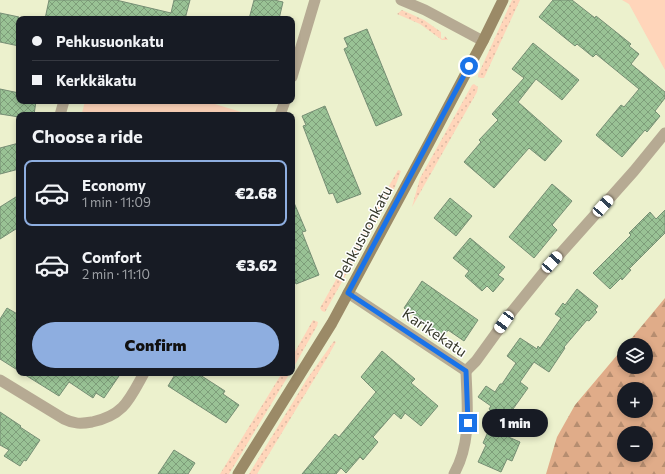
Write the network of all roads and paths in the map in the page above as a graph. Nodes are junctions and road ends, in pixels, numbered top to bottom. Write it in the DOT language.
graph roads {
  1 [pos="315,0"];
  2 [pos="401,0"];
  3 [pos="503,0"];
  4 [pos="483,41"];
  5 [pos="295,67"];
  6 [pos="665,133"];
  7 [pos="348,293"];
  8 [pos="466,371"];
  9 [pos="142,376"];
  10 [pos="0,380"];
  11 [pos="238,474"];
  12 [pos="454,474"];
  1 -- 5 [label="street"];
  2 -- 4 [label="street"];
  3 -- 4 [label="main road, Pehkusuonkatu"];
  4 -- 7 [label="main road, Pehkusuonkatu"];
  6 -- 8 [label="street, Karikekatu"];
  7 -- 8 [label="street, Karikekatu"];
  7 -- 11 [label="main road, Pehkusuonkatu"];
  8 -- 12 [label="street"];
  9 -- 10 [label="street"];
}
